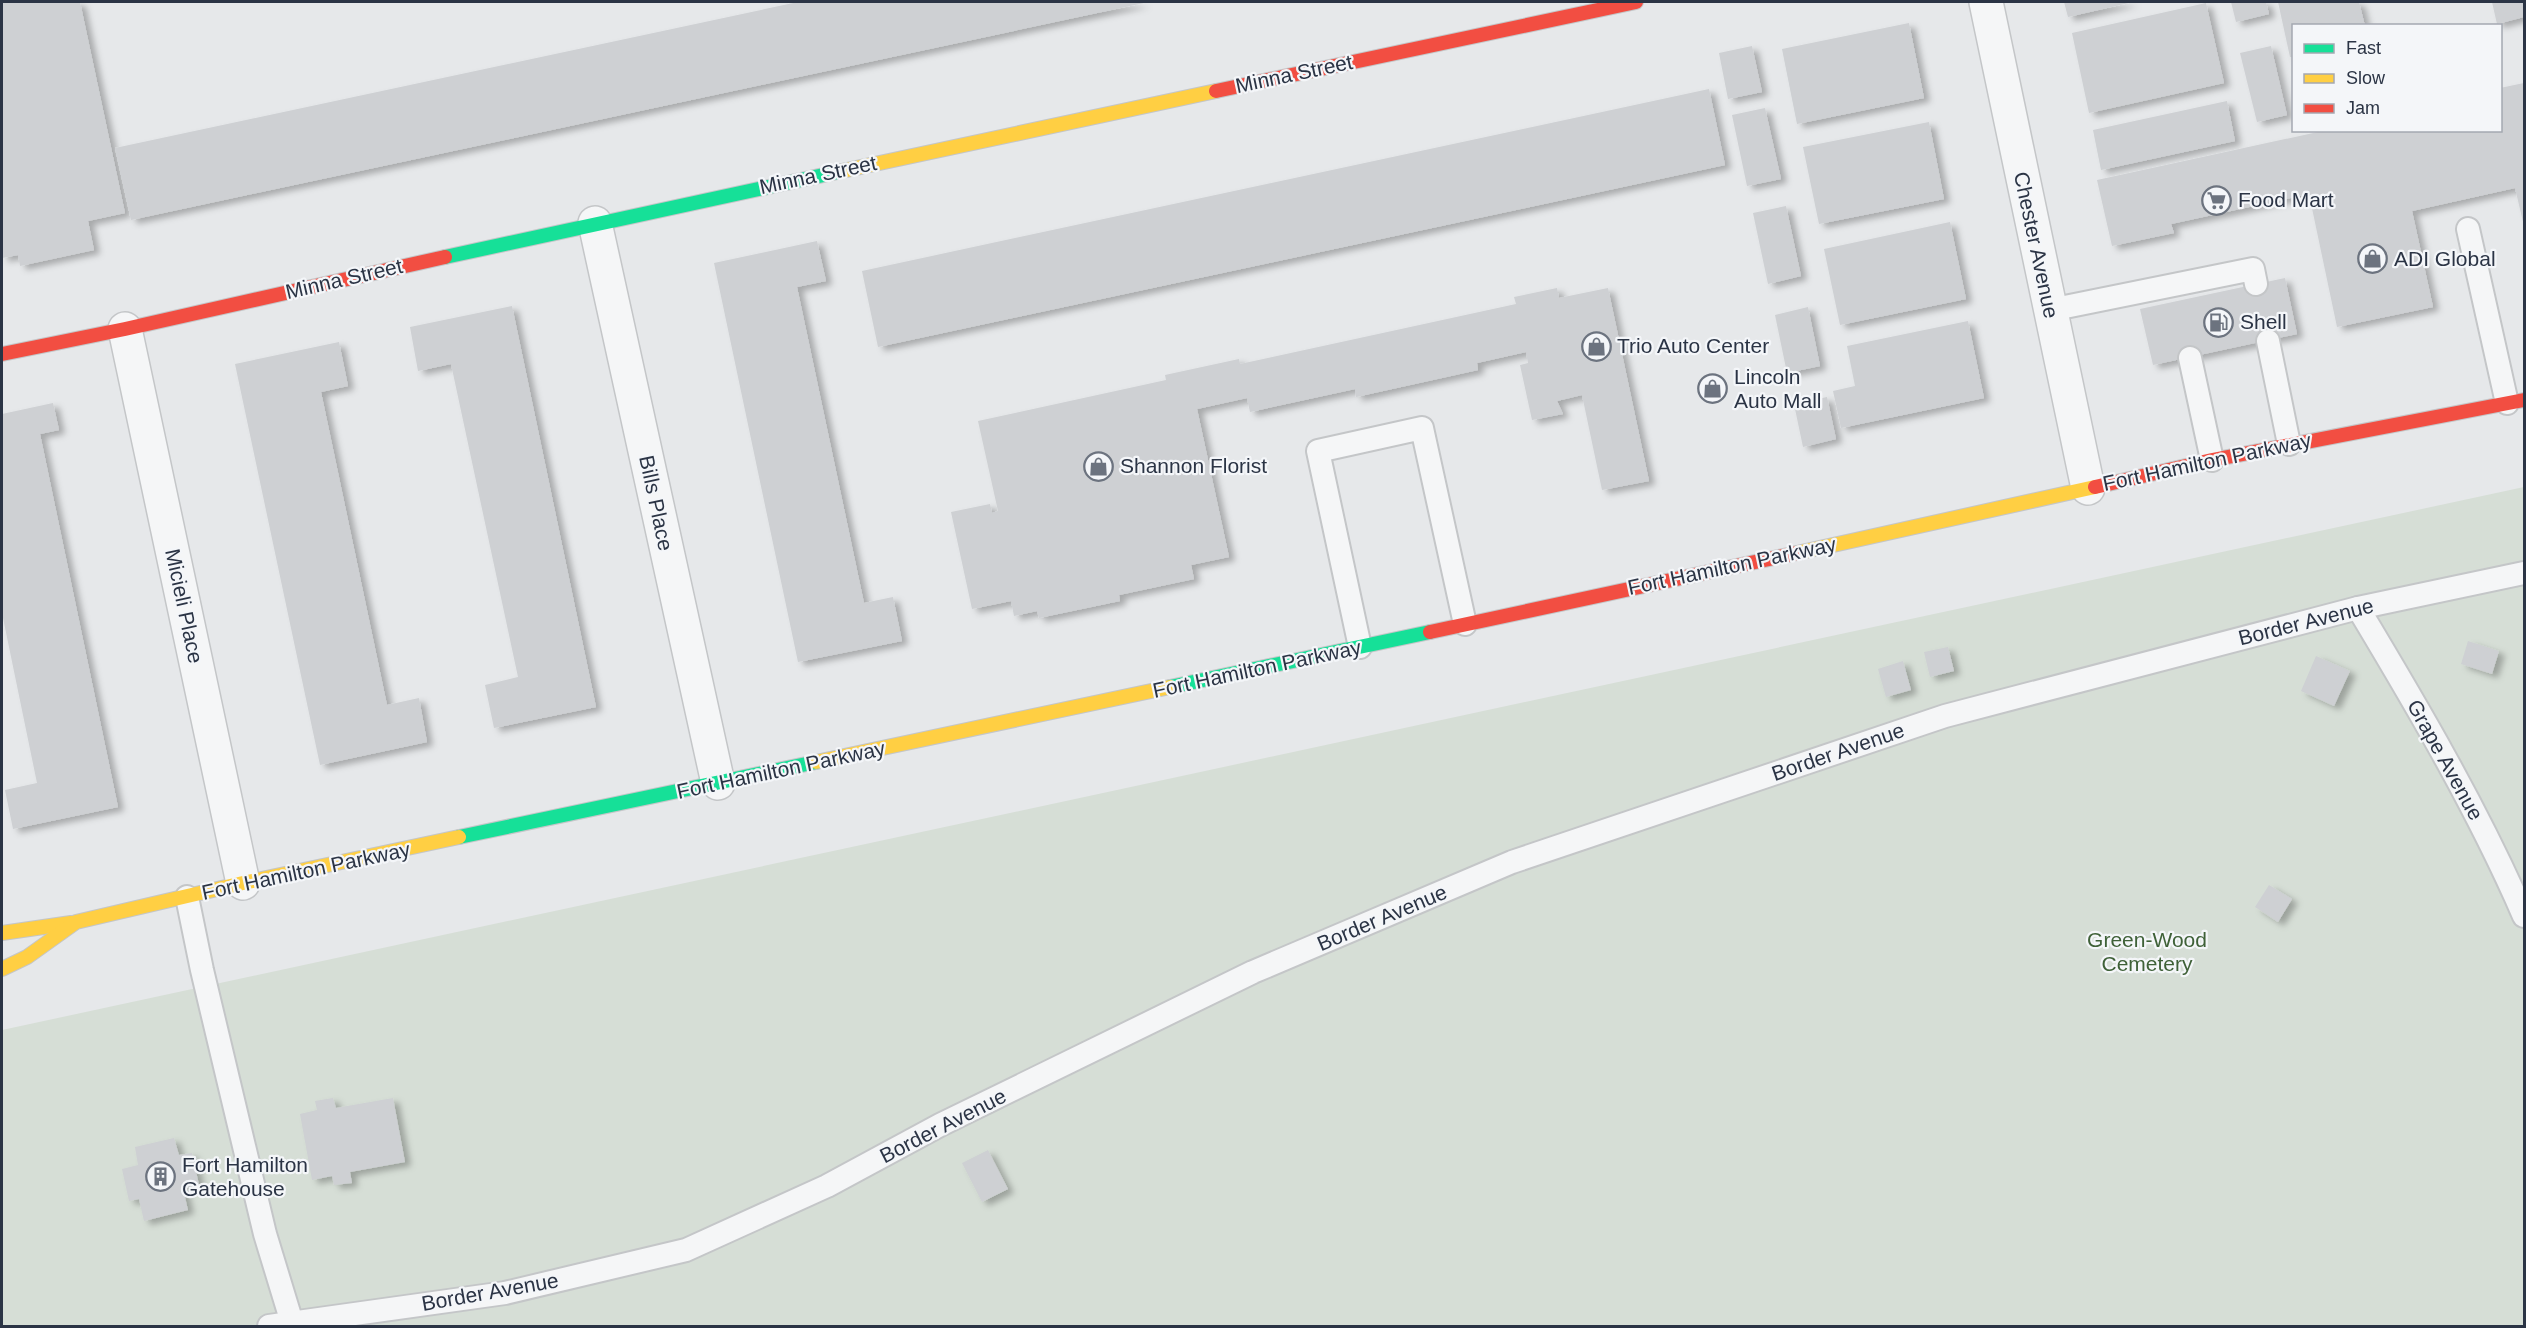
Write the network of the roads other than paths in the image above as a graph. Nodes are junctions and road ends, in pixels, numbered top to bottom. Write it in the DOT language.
graph roads {
  1 [pos="1636,2"];
  2 [pos="1986,2"];
  3 [pos="595,223"];
  4 [pos="2468,230"];
  5 [pos="2256,284"];
  6 [pos="2050,310"];
  7 [pos="125,328"];
  8 [pos="2268,341"];
  9 [pos="2,354"];
  10 [pos="2190,358"];
  11 [pos="2516,401"];
  12 [pos="2289,444"];
  13 [pos="2212,460"];
  14 [pos="2088,488"];
  15 [pos="2524,573"];
  16 [pos="2358,608"];
  17 [pos="1465,624"];
  18 [pos="1360,647"];
  19 [pos="718,783"];
  20 [pos="243,883"];
  21 [pos="187,897"];
  22 [pos="2524,915"];
  23 [pos="76,922"];
  24 [pos="2,933"];
  25 [pos="2,969"];
  26 [pos="292,1324"];
  27 [pos="269,1326"];
  1 -- 3 [label="main road, Minna Street"];
  2 -- 6 [label="street, Chester Avenue"];
  3 -- 7 [label="main road, Minna Street"];
  3 -- 19 [label="street, Bills Place"];
  4 -- 11 [label="lane"];
  5 -- 6 [label="lane"];
  6 -- 14 [label="street, Chester Avenue"];
  7 -- 9 [label="main road, Minna Street"];
  7 -- 20 [label="street, Micieli Place"];
  8 -- 12 [label="lane"];
  10 -- 13 [label="lane"];
  11 -- 12 [label="main road, Fort Hamilton Parkway"];
  12 -- 13 [label="main road, Fort Hamilton Parkway"];
  13 -- 14 [label="main road, Fort Hamilton Parkway"];
  14 -- 17 [label="main road, Fort Hamilton Parkway"];
  15 -- 16 [label="lane, Border Avenue"];
  16 -- 22 [label="lane, Grape Avenue"];
  16 -- 26 [label="lane, Border Avenue"];
  17 -- 18 [label="main road, Fort Hamilton Parkway"];
  17 -- 18 [label="lane"];
  18 -- 19 [label="main road, Fort Hamilton Parkway"];
  19 -- 20 [label="main road, Fort Hamilton Parkway"];
  20 -- 21 [label="main road, Fort Hamilton Parkway"];
  21 -- 23 [label="main road, Fort Hamilton Parkway"];
  21 -- 26 [label="lane"];
  23 -- 24 [label="main road"];
  23 -- 25 [label="main road, Fort Hamilton Parkway"];
  26 -- 27 [label="lane, Border Avenue"];
}
